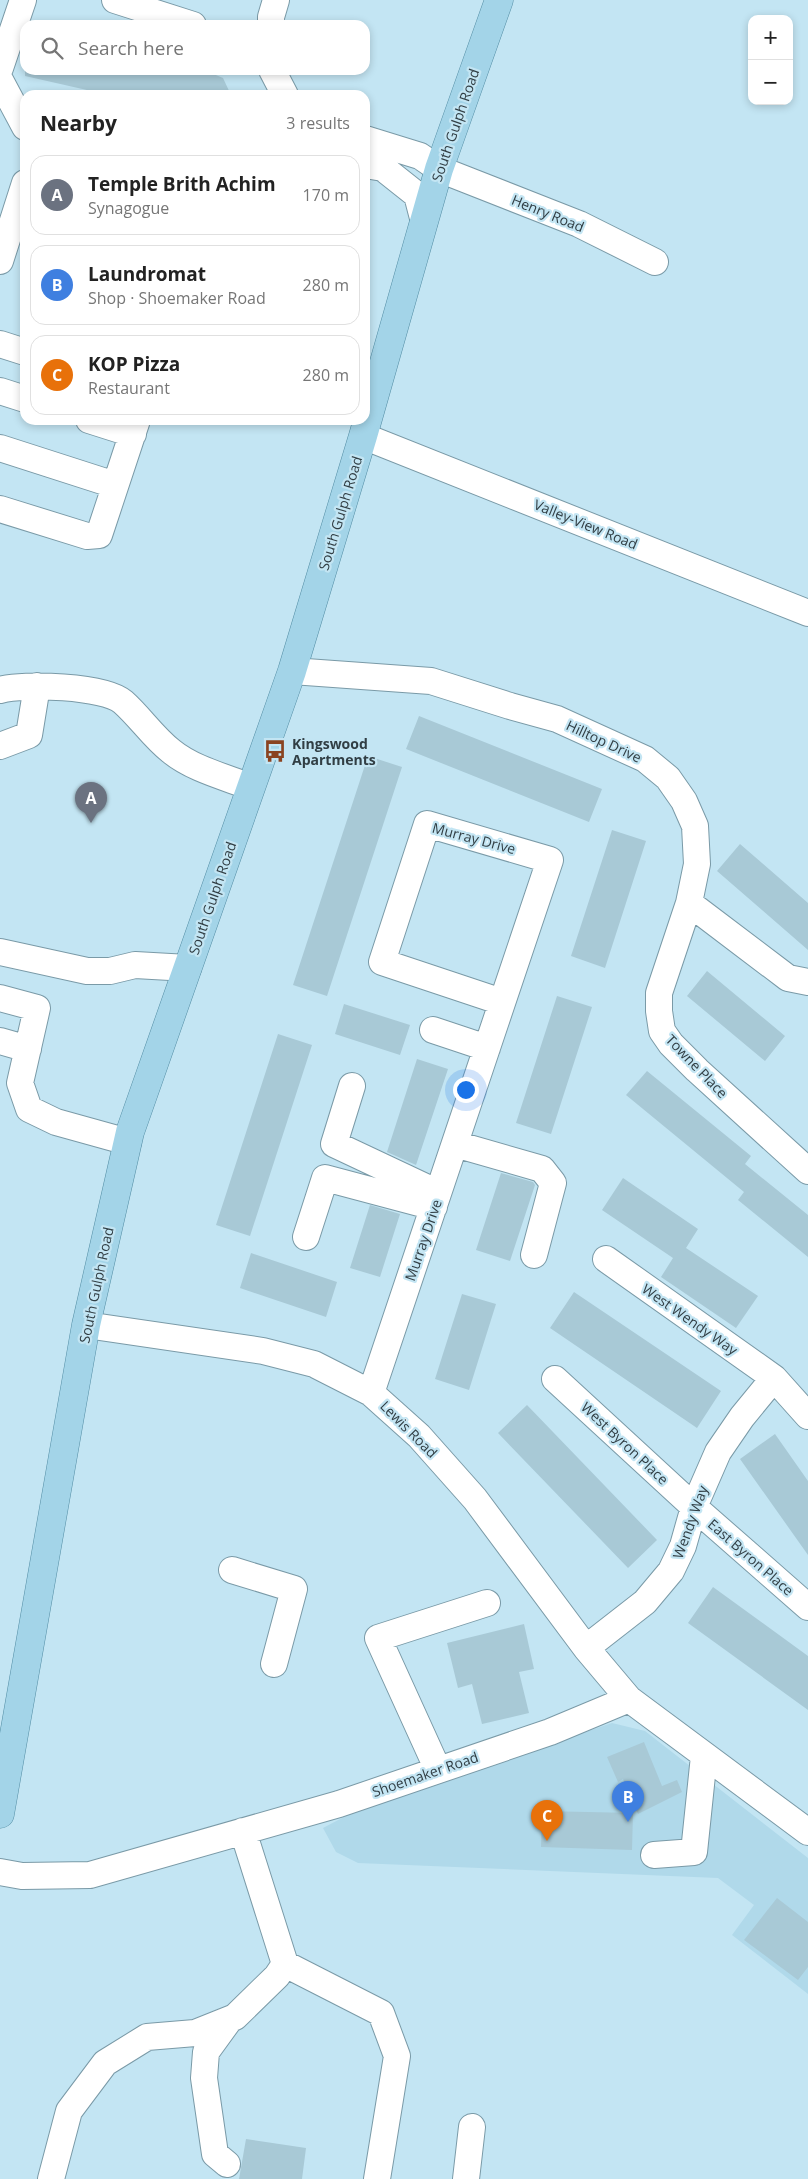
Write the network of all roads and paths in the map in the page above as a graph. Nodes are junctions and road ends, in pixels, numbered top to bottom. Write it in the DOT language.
graph roads {
  1 [pos="23,0"];
  2 [pos="115,0"];
  3 [pos="499,0"];
  4 [pos="177,20"];
  5 [pos="0,68"];
  6 [pos="275,75"];
  7 [pos="0,80"];
  8 [pos="282,90"];
  9 [pos="20,118"];
  10 [pos="370,141"];
  11 [pos="370,166"];
  12 [pos="439,169"];
  13 [pos="20,199"];
  14 [pos="424,222"];
  15 [pos="0,261"];
  16 [pos="655,262"];
  17 [pos="0,344"];
  18 [pos="20,350"];
  19 [pos="0,391"];
  20 [pos="20,397"];
  21 [pos="370,411"];
  22 [pos="122,425"];
  23 [pos="366,425"];
  24 [pos="135,427"];
  25 [pos="363,436"];
  26 [pos="0,448"];
  27 [pos="115,485"];
  28 [pos="0,509"];
  29 [pos="808,613"];
  30 [pos="292,671"];
  31 [pos="37,686"];
  32 [pos="0,690"];
  33 [pos="0,746"];
  34 [pos="251,787"];
  35 [pos="689,903"];
  36 [pos="0,952"];
  37 [pos="188,968"];
  38 [pos="808,982"];
  39 [pos="0,998"];
  40 [pos="502,1002"];
  41 [pos="433,1030"];
  42 [pos="0,1041"];
  43 [pos="487,1048"];
  44 [pos="28,1049"];
  45 [pos="352,1086"];
  46 [pos="128,1142"];
  47 [pos="455,1144"];
  48 [pos="808,1171"];
  49 [pos="436,1200"];
  50 [pos="306,1237"];
  51 [pos="534,1255"];
  52 [pos="606,1260"];
  53 [pos="86,1325"];
  54 [pos="774,1378"];
  55 [pos="556,1379"];
  56 [pos="371,1393"];
  57 [pos="808,1416"];
  58 [pos="694,1507"];
  59 [pos="232,1570"];
  60 [pos="487,1604"];
  61 [pos="808,1607"];
  62 [pos="586,1648"];
  63 [pos="274,1664"];
  64 [pos="629,1699"];
  65 [pos="704,1756"];
  66 [pos="438,1770"];
  67 [pos="0,1814"];
  68 [pos="243,1831"];
  69 [pos="808,1832"];
  70 [pos="654,1855"];
  71 [pos="0,1872"];
  72 [pos="285,1964"];
  73 [pos="231,2018"];
  74 [pos="472,2128"];
  75 [pos="227,2164"];
  76 [pos="51,2179"];
  77 [pos="377,2179"];
  78 [pos="466,2179"];
  1 -- 5 [label="street"];
  2 -- 4 [label="street"];
  3 -- 12 [label="main road, South Gulph Road"];
  6 -- 8 [label="street"];
  7 -- 9 [label="street"];
  10 -- 12 [label="street, Henry Road"];
  11 -- 14 [label="street"];
  12 -- 14 [label="main road, South Gulph Road"];
  12 -- 16 [label="street, Henry Road"];
  13 -- 15 [label="street"];
  14 -- 21 [label="main road, South Gulph Road"];
  17 -- 18 [label="street"];
  19 -- 20 [label="street"];
  22 -- 24 [label="street"];
  23 -- 25 [label="main road, South Gulph Road"];
  24 -- 27 [label="street"];
  25 -- 29 [label="street, Valley-View Road"];
  25 -- 30 [label="main road, South Gulph Road"];
  26 -- 27 [label="street"];
  27 -- 28 [label="street"];
  30 -- 34 [label="main road, South Gulph Road"];
  30 -- 35 [label="street, Hilltop Drive"];
  31 -- 32 [label="street"];
  31 -- 33 [label="street"];
  31 -- 34 [label="street"];
  34 -- 37 [label="main road, South Gulph Road"];
  35 -- 38 [label="street"];
  35 -- 48 [label="street, Towne Place"];
  36 -- 37 [label="street"];
  37 -- 46 [label="main road, South Gulph Road"];
  39 -- 44 [label="street"];
  40 -- 40 [label="street, Murray Drive"];
  40 -- 43 [label="street, Murray Drive"];
  41 -- 43 [label="street"];
  42 -- 44 [label="street"];
  43 -- 47 [label="street, Murray Drive"];
  44 -- 46 [label="street"];
  45 -- 49 [label="street"];
  46 -- 53 [label="main road, South Gulph Road"];
  47 -- 49 [label="street, Murray Drive"];
  47 -- 51 [label="street"];
  49 -- 50 [label="street"];
  49 -- 56 [label="street, Murray Drive"];
  52 -- 54 [label="street, West Wendy Way"];
  53 -- 56 [label="street, Lewis Road"];
  53 -- 67 [label="main road, South Gulph Road"];
  54 -- 57 [label="street, West Wendy Way"];
  54 -- 58 [label="street, Wendy Way"];
  55 -- 58 [label="street, West Byron Place"];
  56 -- 62 [label="street, Lewis Road"];
  58 -- 61 [label="street, East Byron Place"];
  58 -- 62 [label="street, Wendy Way"];
  59 -- 63 [label="street"];
  60 -- 66 [label="street"];
  62 -- 64 [label="street, Lewis Road"];
  64 -- 65 [label="street"];
  64 -- 66 [label="street, Shoemaker Road"];
  65 -- 69 [label="street"];
  65 -- 70 [label="street"];
  66 -- 68 [label="street, Shoemaker Road"];
  68 -- 71 [label="street, Shoemaker Road"];
  68 -- 72 [label="street"];
  72 -- 73 [label="street"];
  72 -- 77 [label="street"];
  73 -- 75 [label="street"];
  73 -- 76 [label="street"];
  74 -- 78 [label="street"];
}
